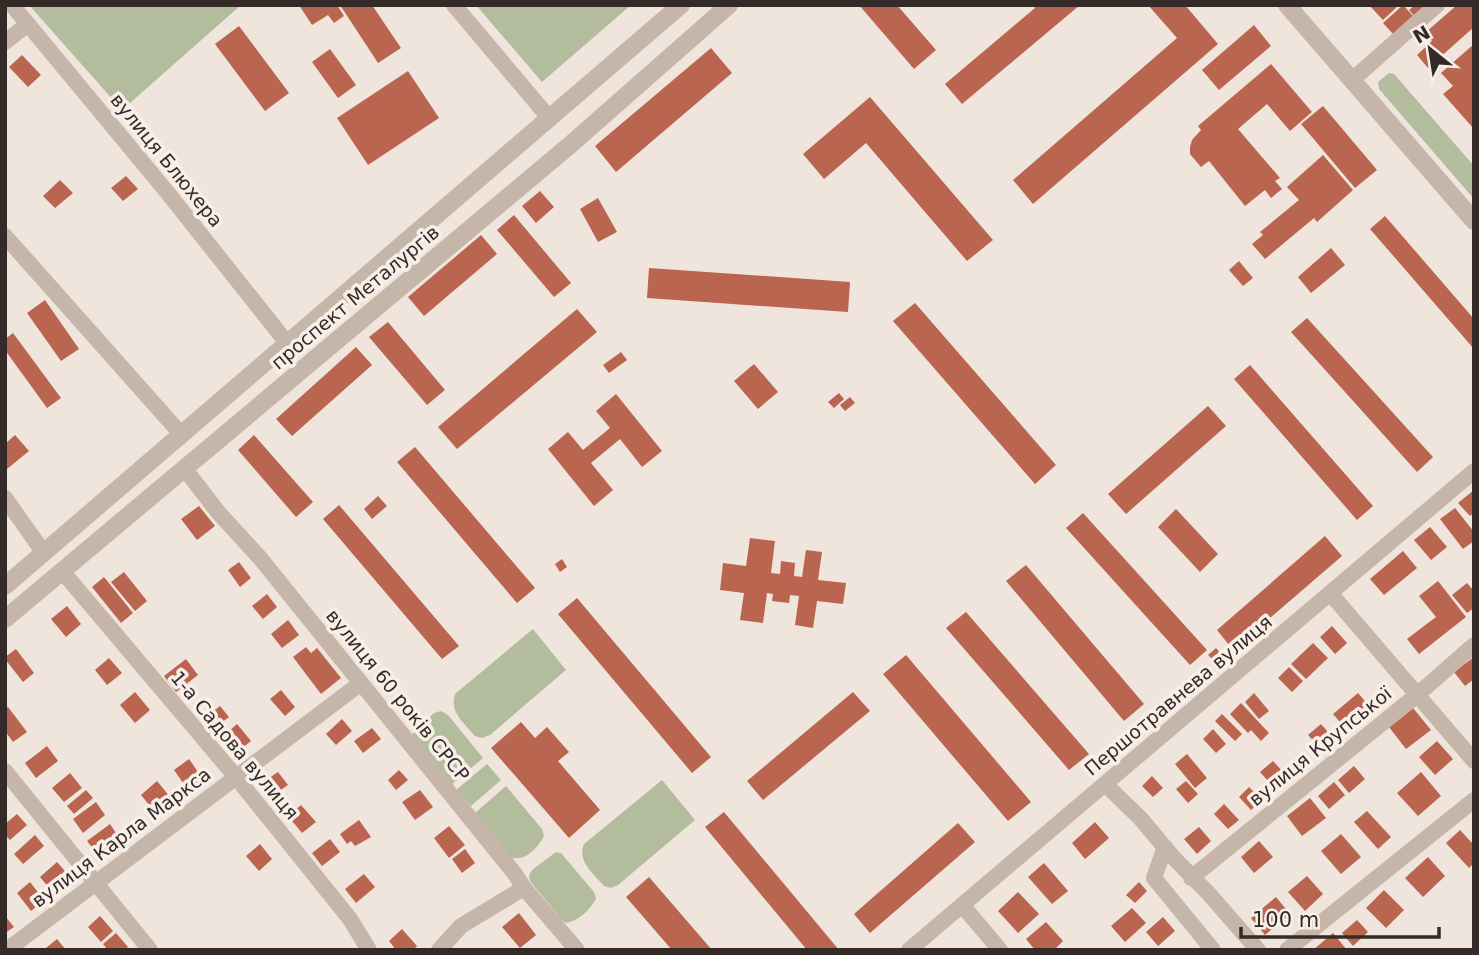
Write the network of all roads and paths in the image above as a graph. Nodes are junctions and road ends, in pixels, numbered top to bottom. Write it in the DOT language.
graph roads {
  1 [pos="12,5"];
  2 [pos="454,5"];
  3 [pos="681,5"];
  4 [pos="729,5"];
  5 [pos="1287,5"];
  6 [pos="1437,5"];
  7 [pos="28,24"];
  8 [pos="5,42"];
  9 [pos="1352,80"];
  10 [pos="550,119"];
  11 [pos="570,145"];
  12 [pos="1474,221"];
  13 [pos="5,236"];
  14 [pos="287,343"];
  15 [pos="271,357"];
  16 [pos="291,378"];
  17 [pos="181,434"];
  18 [pos="167,446"];
  19 [pos="184,468"];
  20 [pos="1474,471"];
  21 [pos="5,498"];
  22 [pos="44,553"];
  23 [pos="62,571"];
  24 [pos="5,586"];
  25 [pos="1330,593"];
  26 [pos="5,619"];
  27 [pos="1474,645"];
  28 [pos="361,683"];
  29 [pos="1417,695"];
  30 [pos="1474,761"];
  31 [pos="5,771"];
  32 [pos="236,777"];
  33 [pos="1105,784"];
  34 [pos="1474,800"];
  35 [pos="1165,847"];
  36 [pos="1192,878"];
  37 [pos="96,883"];
  38 [pos="524,888"];
  39 [pos="962,905"];
  40 [pos="7,950"];
  41 [pos="150,950"];
  42 [pos="369,950"];
  43 [pos="439,950"];
  44 [pos="577,950"];
  45 [pos="909,950"];
  46 [pos="1000,950"];
  47 [pos="1213,950"];
  48 [pos="1258,950"];
  49 [pos="1287,950"];
  1 -- 7 [label="street, вулиця Блюхера"];
  2 -- 10 [label="street"];
  3 -- 10 [label="street, проспект Металургів"];
  4 -- 11 [label="street, проспект Металургів"];
  5 -- 9 [label="street"];
  6 -- 9 [label="street"];
  7 -- 8 [label="street"];
  7 -- 14 [label="street, вулиця Блюхера"];
  9 -- 12 [label="street"];
  10 -- 11 [label="street"];
  10 -- 14 [label="street, проспект Металургів"];
  11 -- 16 [label="street, проспект Металургів"];
  13 -- 17 [label="street"];
  14 -- 15 [label="street, проспект Металургів"];
  15 -- 16 [label="street"];
  15 -- 17 [label="street, проспект Металургів"];
  16 -- 19 [label="street, проспект Металургів"];
  17 -- 18 [label="street, проспект Металургів"];
  18 -- 19 [label="street"];
  18 -- 22 [label="street, проспект Металургів"];
  19 -- 23 [label="street, проспект Металургів"];
  19 -- 28 [label="street, вулиця 60 років СРСР"];
  20 -- 25 [label="street, Першотравнева вулиця"];
  21 -- 22 [label="street"];
  22 -- 23 [label="street"];
  22 -- 24 [label="street, проспект Металургів"];
  23 -- 26 [label="street, проспект Металургів"];
  23 -- 32 [label="street, 1-а Садова вулиця"];
  25 -- 29 [label="street"];
  25 -- 33 [label="street, Першотравнева вулиця"];
  27 -- 29 [label="street, вулиця Крупської"];
  28 -- 32 [label="street, вулиця Карла Маркса"];
  28 -- 38 [label="street, вулиця 60 років СРСР"];
  29 -- 30 [label="street"];
  29 -- 36 [label="street, вулиця Крупської"];
  31 -- 37 [label="street"];
  32 -- 37 [label="street, вулиця Карла Маркса"];
  32 -- 42 [label="street, 1-а Садова вулиця"];
  33 -- 35 [label="street"];
  33 -- 39 [label="street, Першотравнева вулиця"];
  34 -- 49 [label="street"];
  35 -- 36 [label="street"];
  35 -- 47 [label="street"];
  36 -- 48 [label="street"];
  37 -- 40 [label="street, вулиця Карла Маркса"];
  37 -- 41 [label="street"];
  38 -- 43 [label="street"];
  38 -- 44 [label="street, вулиця 60 років СРСР"];
  39 -- 45 [label="street, Першотравнева вулиця"];
  39 -- 46 [label="street"];
}
